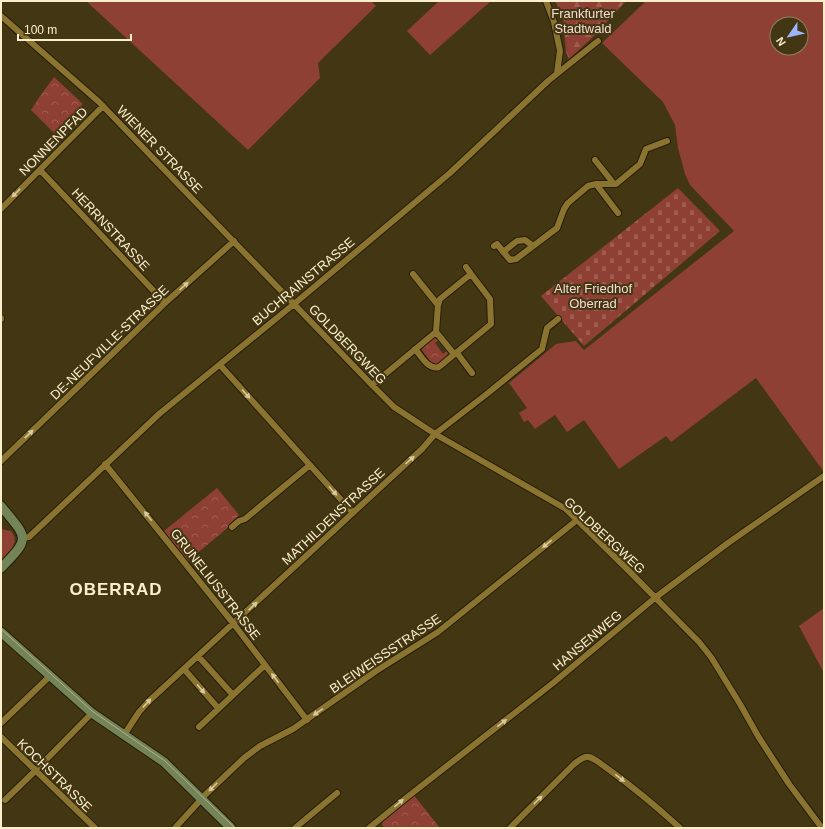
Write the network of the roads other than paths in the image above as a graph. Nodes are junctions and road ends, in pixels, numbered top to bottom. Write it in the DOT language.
graph roads {
  1 [pos="546,1"];
  2 [pos="2,18"];
  3 [pos="598,41"];
  4 [pos="557,73"];
  5 [pos="103,106"];
  6 [pos="667,140"];
  7 [pos="595,160"];
  8 [pos="40,170"];
  9 [pos="596,184"];
  10 [pos="614,184"];
  11 [pos="1,209"];
  12 [pos="618,213"];
  13 [pos="234,241"];
  14 [pos="494,246"];
  15 [pos="533,246"];
  16 [pos="503,252"];
  17 [pos="466,267"];
  18 [pos="413,274"];
  19 [pos="471,274"];
  20 [pos="166,303"];
  21 [pos="294,304"];
  22 [pos="438,305"];
  23 [pos="558,319"];
  24 [pos="436,332"];
  25 [pos="415,350"];
  26 [pos="456,353"];
  27 [pos="220,364"];
  28 [pos="472,373"];
  29 [pos="372,385"];
  30 [pos="435,434"];
  31 [pos="1,461"];
  32 [pos="105,464"];
  33 [pos="310,465"];
  34 [pos="824,476"];
  35 [pos="1,506"];
  36 [pos="353,513"];
  37 [pos="577,520"];
  38 [pos="232,527"];
  39 [pos="23,538"];
  40 [pos="1,568"];
  41 [pos="656,597"];
  42 [pos="233,624"];
  43 [pos="1,632"];
  44 [pos="198,656"];
  45 [pos="265,665"];
  46 [pos="184,669"];
  47 [pos="50,676"];
  48 [pos="233,694"];
  49 [pos="218,708"];
  50 [pos="92,713"];
  51 [pos="307,720"];
  52 [pos="1,722"];
  53 [pos="199,727"];
  54 [pos="124,735"];
  55 [pos="1,737"];
  56 [pos="35,771"];
  57 [pos="337,793"];
  58 [pos="202,798"];
  59 [pos="5,800"];
  60 [pos="821,827"];
  61 [pos="95,828"];
  62 [pos="174,828"];
  63 [pos="232,828"];
  64 [pos="295,828"];
  65 [pos="369,828"];
  66 [pos="510,828"];
  67 [pos="680,828"];
  1 -- 4 [label="street"];
  2 -- 5 [label="street, WIENER STRASSE"];
  3 -- 4 [label="street, BUCHRAINSTRASSE"];
  4 -- 21 [label="street, BUCHRAINSTRASSE"];
  5 -- 8 [label="street, NONNENPFAD"];
  5 -- 13 [label="street, WIENER STRASSE"];
  6 -- 10 [label="street"];
  7 -- 10 [label="street"];
  8 -- 11 [label="street, NONNENPFAD, one-way"];
  8 -- 20 [label="street, HERRNSTRASSE"];
  9 -- 10 [label="street"];
  9 -- 12 [label="street"];
  9 -- 15 [label="street"];
  20 -- 13 [label="street, DE-NEUFVILLE-STRASSE, one-way"];
  13 -- 21 [label="street, WIENER STRASSE"];
  14 -- 16 [label="street"];
  15 -- 16 [label="street"];
  15 -- 16 [label="street"];
  17 -- 19 [label="street"];
  18 -- 22 [label="street"];
  19 -- 22 [label="street"];
  19 -- 26 [label="street"];
  31 -- 20 [label="street, DE-NEUFVILLE-STRASSE, one-way"];
  21 -- 27 [label="street, BUCHRAINSTRASSE"];
  21 -- 29 [label="street, GOLDBERGWEG"];
  22 -- 24 [label="street"];
  23 -- 30 [label="street, MATHILDENSTRASSE"];
  24 -- 25 [label="street"];
  24 -- 26 [label="street"];
  25 -- 26 [label="street"];
  25 -- 29 [label="street"];
  26 -- 28 [label="street"];
  27 -- 32 [label="street, BUCHRAINSTRASSE"];
  27 -- 33 [label="street, one-way"];
  29 -- 30 [label="street, GOLDBERGWEG"];
  36 -- 30 [label="street, MATHILDENSTRASSE, one-way"];
  30 -- 37 [label="street, GOLDBERGWEG"];
  32 -- 39 [label="street, BUCHRAINSTRASSE"];
  42 -- 32 [label="street, GRUNELIUSSTRASSE, one-way"];
  33 -- 36 [label="street, one-way"];
  33 -- 38 [label="street"];
  34 -- 41 [label="street, HANSENWEG"];
  35 -- 39 [label="main road"];
  42 -- 36 [label="street, MATHILDENSTRASSE, one-way"];
  37 -- 41 [label="street, GOLDBERGWEG"];
  37 -- 51 [label="street, BLEIWEISSSTRASSE, one-way"];
  39 -- 40 [label="main road"];
  41 -- 60 [label="street, GOLDBERGWEG"];
  65 -- 41 [label="street, HANSENWEG, one-way"];
  42 -- 44 [label="street, MATHILDENSTRASSE"];
  42 -- 45 [label="street, GRUNELIUSSTRASSE"];
  43 -- 47 [label="main road"];
  44 -- 46 [label="street, MATHILDENSTRASSE"];
  44 -- 48 [label="street"];
  45 -- 48 [label="street"];
  51 -- 45 [label="street, GRUNELIUSSTRASSE, one-way"];
  46 -- 49 [label="street, one-way"];
  54 -- 46 [label="street, MATHILDENSTRASSE, one-way"];
  47 -- 50 [label="main road"];
  47 -- 52 [label="street"];
  48 -- 49 [label="street"];
  49 -- 53 [label="street"];
  50 -- 54 [label="main road"];
  50 -- 56 [label="street"];
  51 -- 58 [label="street, BLEIWEISSSTRASSE, one-way"];
  54 -- 58 [label="main road"];
  55 -- 56 [label="street, KOCHSTRASSE"];
  56 -- 59 [label="street"];
  56 -- 61 [label="street, KOCHSTRASSE"];
  57 -- 64 [label="street"];
  58 -- 62 [label="street, BLEIWEISSSTRASSE"];
  58 -- 63 [label="main road"];
  66 -- 67 [label="street, one-way"];
}
